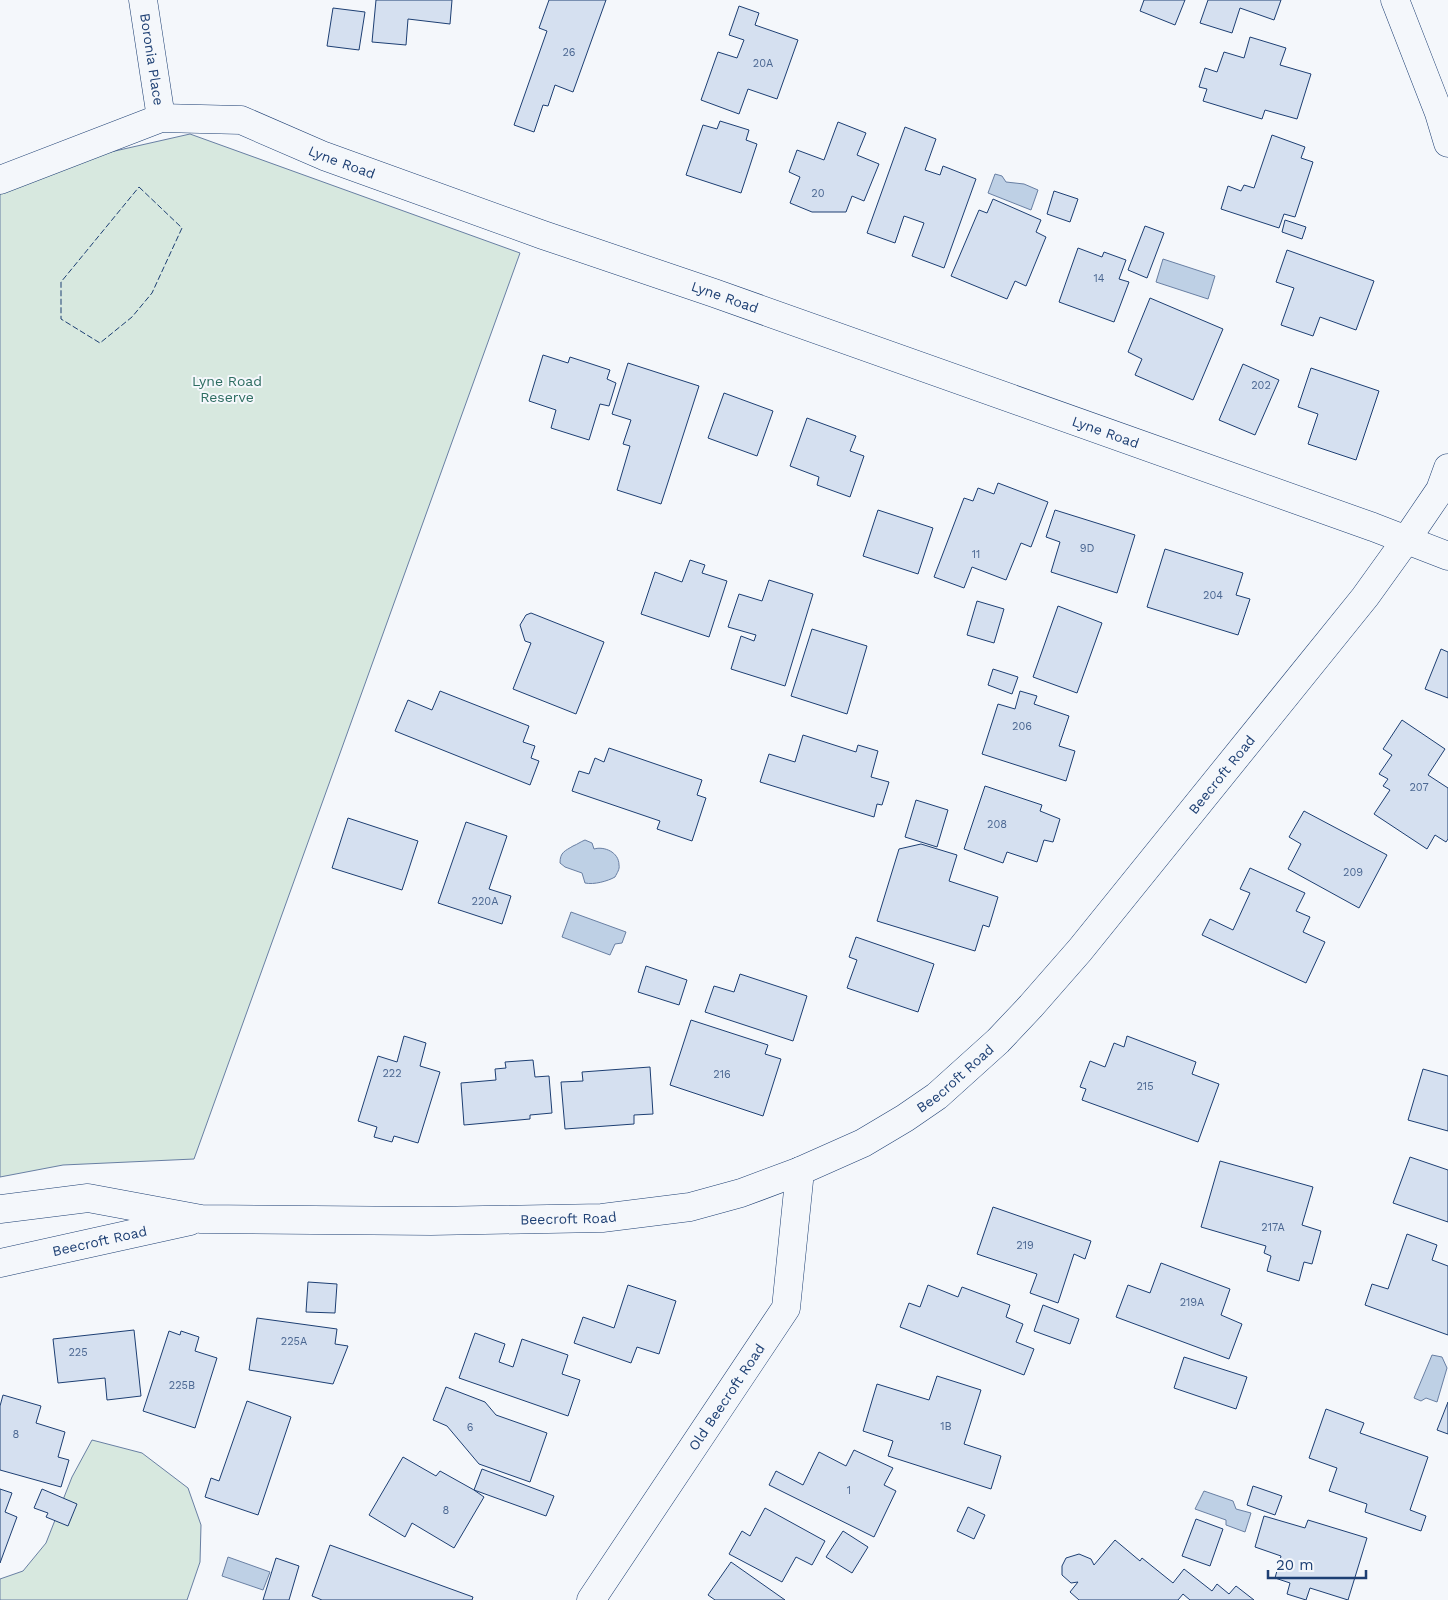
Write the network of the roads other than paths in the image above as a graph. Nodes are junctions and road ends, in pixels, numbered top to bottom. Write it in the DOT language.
graph roads {
  1 [pos="143,0"];
  2 [pos="1395,0"];
  3 [pos="161,118"];
  4 [pos="1448,143"];
  5 [pos="0,180"];
  6 [pos="1448,468"];
  7 [pos="1406,540"];
  8 [pos="1448,556"];
  9 [pos="800,1171"];
  10 [pos="0,1209"];
  11 [pos="201,1219"];
  12 [pos="0,1263"];
  13 [pos="591,1600"];
  1 -- 3 [label="main road, Boronia Place"];
  2 -- 4 [label="main road"];
  3 -- 5 [label="main road, Lyne Road"];
  3 -- 7 [label="main road, Lyne Road"];
  6 -- 7 [label="main road, Beecroft Road"];
  7 -- 8 [label="main road, Lyne Road"];
  7 -- 9 [label="main road, Beecroft Road"];
  9 -- 11 [label="main road, Beecroft Road"];
  9 -- 13 [label="main road, Old Beecroft Road"];
  10 -- 11 [label="main road, Beecroft Road"];
  11 -- 12 [label="main road, Beecroft Road"];
}
